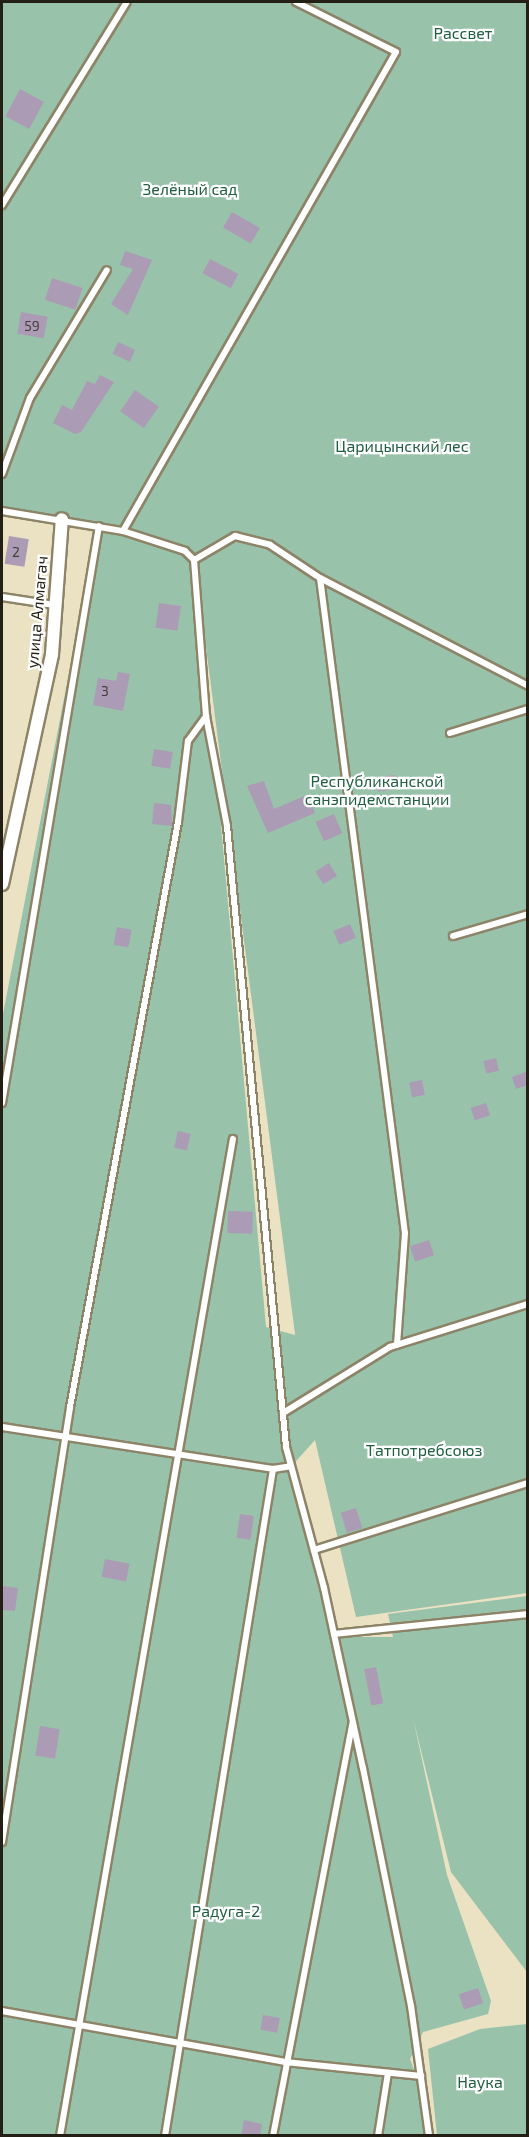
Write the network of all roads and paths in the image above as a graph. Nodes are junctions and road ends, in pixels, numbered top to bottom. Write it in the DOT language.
graph roads {
  1 [pos="127,2"];
  2 [pos="296,2"];
  3 [pos="2,205"];
  4 [pos="107,270"];
  5 [pos="2,474"];
  6 [pos="2,511"];
  7 [pos="62,519"];
  8 [pos="99,526"];
  9 [pos="123,531"];
  10 [pos="194,560"];
  11 [pos="320,578"];
  12 [pos="2,597"];
  13 [pos="54,605"];
  14 [pos="528,686"];
  15 [pos="528,709"];
  16 [pos="206,716"];
  17 [pos="450,733"];
  18 [pos="2,884"];
  19 [pos="528,914"];
  20 [pos="453,936"];
  21 [pos="2,1103"];
  22 [pos="233,1139"];
  23 [pos="528,1304"];
  24 [pos="397,1345"];
  25 [pos="283,1413"];
  26 [pos="2,1427"];
  27 [pos="66,1438"];
  28 [pos="180,1453"];
  29 [pos="291,1466"];
  30 [pos="273,1469"];
  31 [pos="528,1483"];
  32 [pos="314,1550"];
  33 [pos="528,1614"];
  34 [pos="334,1634"];
  35 [pos="353,1721"];
  36 [pos="2,1842"];
  37 [pos="2,2011"];
  38 [pos="79,2025"];
  39 [pos="179,2044"];
  40 [pos="285,2062"];
  41 [pos="388,2073"];
  42 [pos="421,2076"];
  43 [pos="60,2136"];
  44 [pos="165,2136"];
  45 [pos="273,2136"];
  46 [pos="378,2136"];
  47 [pos="429,2136"];
  1 -- 3 [label="lane"];
  2 -- 9 [label="lane"];
  4 -- 5 [label="lane"];
  6 -- 7 [label="lane"];
  7 -- 8 [label="lane"];
  7 -- 13 [label="street, улица Алмагач"];
  8 -- 9 [label="lane"];
  8 -- 21 [label="lane"];
  9 -- 10 [label="lane"];
  10 -- 11 [label="lane"];
  10 -- 16 [label="lane"];
  11 -- 14 [label="lane"];
  11 -- 24 [label="lane"];
  12 -- 13 [label="lane"];
  13 -- 18 [label="street, улица Алмагач"];
  15 -- 17 [label="lane"];
  16 -- 25 [label="lane"];
  16 -- 27 [label="lane"];
  19 -- 20 [label="lane"];
  22 -- 28 [label="lane"];
  23 -- 24 [label="lane"];
  24 -- 25 [label="lane"];
  25 -- 29 [label="lane"];
  26 -- 27 [label="lane"];
  27 -- 28 [label="lane"];
  27 -- 36 [label="lane"];
  28 -- 30 [label="lane"];
  28 -- 38 [label="lane"];
  29 -- 30 [label="lane"];
  29 -- 32 [label="lane"];
  30 -- 39 [label="lane"];
  31 -- 32 [label="lane"];
  32 -- 34 [label="lane"];
  33 -- 34 [label="lane"];
  34 -- 35 [label="lane"];
  35 -- 40 [label="lane"];
  35 -- 42 [label="lane"];
  37 -- 38 [label="lane"];
  38 -- 39 [label="lane"];
  38 -- 43 [label="lane"];
  39 -- 40 [label="lane"];
  39 -- 44 [label="lane"];
  40 -- 41 [label="lane"];
  40 -- 45 [label="lane"];
  41 -- 42 [label="lane"];
  41 -- 46 [label="lane"];
  42 -- 47 [label="lane"];
}
